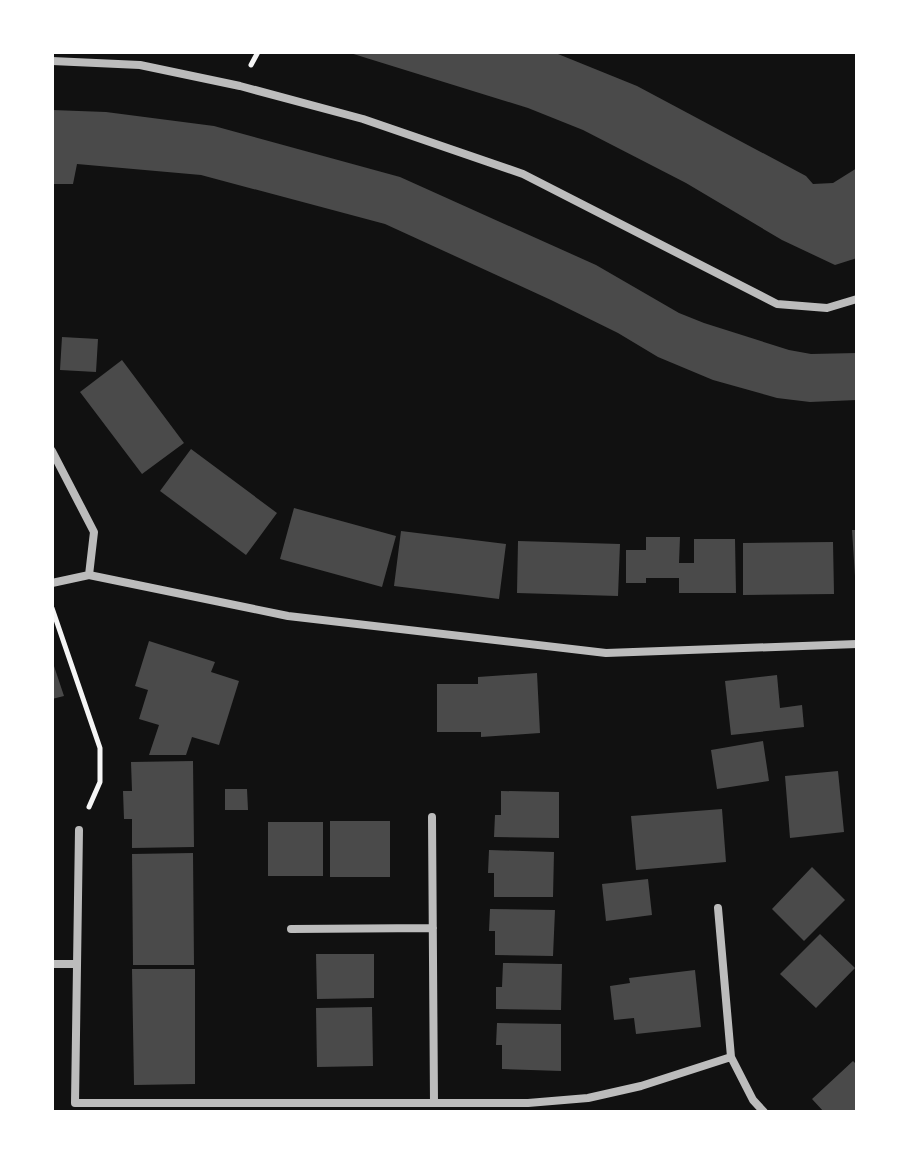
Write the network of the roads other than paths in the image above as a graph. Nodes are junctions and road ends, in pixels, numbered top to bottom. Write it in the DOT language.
graph roads {
  1 [pos="52,61"];
  2 [pos="857,299"];
  3 [pos="52,451"];
  4 [pos="89,575"];
  5 [pos="52,583"];
  6 [pos="857,644"];
  7 [pos="432,817"];
  8 [pos="79,830"];
  9 [pos="718,908"];
  10 [pos="433,928"];
  11 [pos="291,929"];
  12 [pos="52,964"];
  13 [pos="77,964"];
  14 [pos="731,1057"];
  15 [pos="434,1102"];
  16 [pos="75,1108"];
  17 [pos="764,1112"];
  1 -- 2 [label="street"];
  3 -- 4 [label="street"];
  4 -- 5 [label="street"];
  4 -- 6 [label="street"];
  7 -- 10 [label="street"];
  8 -- 13 [label="street"];
  9 -- 14 [label="street"];
  10 -- 11 [label="street"];
  10 -- 15 [label="street"];
  12 -- 13 [label="street"];
  13 -- 16 [label="street"];
  14 -- 15 [label="street"];
  14 -- 17 [label="street"];
  15 -- 16 [label="street"];
}
